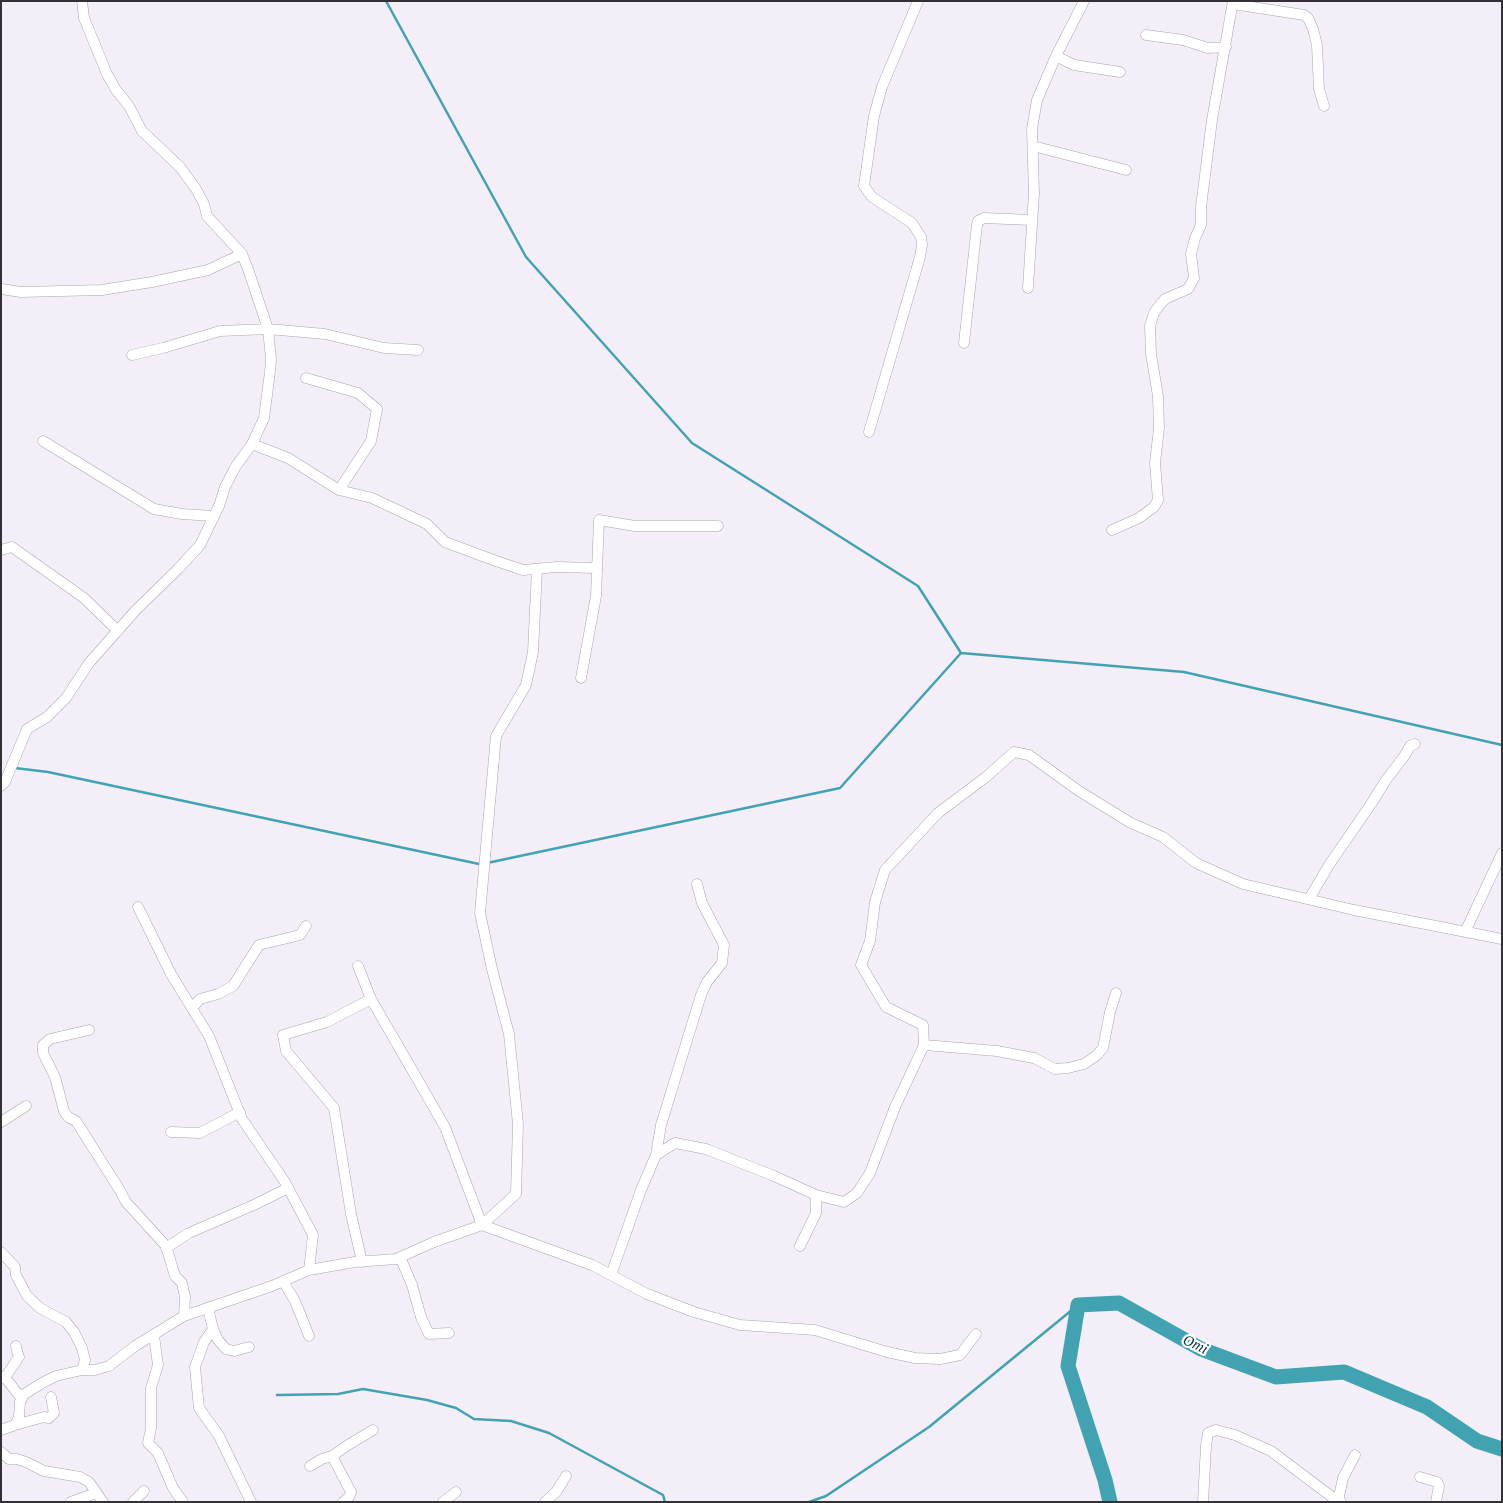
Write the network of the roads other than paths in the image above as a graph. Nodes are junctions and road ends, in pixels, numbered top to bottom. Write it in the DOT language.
graph roads {
  1 [pos="82,1"];
  2 [pos="918,1"];
  3 [pos="1084,1"];
  4 [pos="1233,3"];
  5 [pos="1146,35"];
  6 [pos="1226,47"];
  7 [pos="1056,56"];
  8 [pos="1120,72"];
  9 [pos="1324,106"];
  10 [pos="1033,146"];
  11 [pos="1126,170"];
  12 [pos="1031,220"];
  13 [pos="242,254"];
  14 [pos="1028,288"];
  15 [pos="1,289"];
  16 [pos="268,329"];
  17 [pos="964,343"];
  18 [pos="418,350"];
  19 [pos="132,355"];
  20 [pos="306,378"];
  21 [pos="869,432"];
  22 [pos="43,441"];
  23 [pos="252,444"];
  24 [pos="339,490"];
  25 [pos="213,516"];
  26 [pos="718,526"];
  27 [pos="1112,530"];
  28 [pos="1,550"];
  29 [pos="597,568"];
  30 [pos="537,569"];
  31 [pos="118,631"];
  32 [pos="582,678"];
  33 [pos="1415,744"];
  34 [pos="1,786"];
  35 [pos="1502,853"];
  36 [pos="697,884"];
  37 [pos="1309,899"];
  38 [pos="138,907"];
  39 [pos="306,926"];
  40 [pos="1465,932"];
  41 [pos="1502,939"];
  42 [pos="358,966"];
  43 [pos="1116,993"];
  44 [pos="371,999"];
  45 [pos="192,1008"];
  46 [pos="89,1030"];
  47 [pos="924,1045"];
  48 [pos="26,1106"];
  49 [pos="240,1112"];
  50 [pos="1,1122"];
  51 [pos="171,1132"];
  52 [pos="656,1155"];
  53 [pos="288,1188"];
  54 [pos="816,1194"];
  55 [pos="482,1225"];
  56 [pos="800,1246"];
  57 [pos="166,1248"];
  58 [pos="1,1252"];
  59 [pos="400,1257"];
  60 [pos="362,1262"];
  61 [pos="309,1270"];
  62 [pos="611,1275"];
  63 [pos="283,1281"];
  64 [pos="208,1308"];
  65 [pos="184,1316"];
  66 [pos="213,1329"];
  67 [pos="449,1332"];
  68 [pos="976,1334"];
  69 [pos="154,1336"];
  70 [pos="309,1336"];
  71 [pos="16,1346"];
  72 [pos="249,1347"];
  73 [pos="82,1370"];
  74 [pos="4,1378"];
  75 [pos="51,1397"];
  76 [pos="22,1399"];
  77 [pos="15,1425"];
  78 [pos="1,1430"];
  79 [pos="373,1430"];
  80 [pos="1,1452"];
  81 [pos="1355,1455"];
  82 [pos="332,1456"];
  83 [pos="310,1466"];
  84 [pos="566,1476"];
  85 [pos="1420,1477"];
  86 [pos="144,1492"];
  87 [pos="456,1492"];
  88 [pos="96,1493"];
  89 [pos="1339,1501"];
  90 [pos="70,1502"];
  91 [pos="103,1502"];
  92 [pos="133,1502"];
  93 [pos="183,1502"];
  94 [pos="251,1502"];
  95 [pos="343,1502"];
  96 [pos="443,1502"];
  97 [pos="545,1502"];
  98 [pos="1203,1502"];
  99 [pos="1436,1502"];
  1 -- 13 [label="street"];
  2 -- 21 [label="street"];
  3 -- 7 [label="street"];
  4 -- 6 [label="street"];
  4 -- 9 [label="street"];
  5 -- 6 [label="street"];
  6 -- 27 [label="street"];
  7 -- 8 [label="street"];
  7 -- 10 [label="street"];
  10 -- 11 [label="street"];
  10 -- 12 [label="street"];
  12 -- 14 [label="street"];
  12 -- 17 [label="street"];
  13 -- 15 [label="street"];
  13 -- 16 [label="street"];
  16 -- 18 [label="street"];
  16 -- 19 [label="street"];
  16 -- 23 [label="street"];
  20 -- 24 [label="street"];
  22 -- 25 [label="street"];
  23 -- 24 [label="street"];
  23 -- 25 [label="street"];
  24 -- 30 [label="street"];
  25 -- 31 [label="street"];
  26 -- 29 [label="street"];
  28 -- 31 [label="street"];
  29 -- 30 [label="street"];
  29 -- 32 [label="street"];
  30 -- 55 [label="street"];
  31 -- 34 [label="street"];
  33 -- 37 [label="street"];
  35 -- 40 [label="street"];
  36 -- 52 [label="street"];
  37 -- 40 [label="street"];
  37 -- 47 [label="street"];
  38 -- 45 [label="street"];
  39 -- 45 [label="street"];
  40 -- 41 [label="street"];
  42 -- 44 [label="street"];
  43 -- 47 [label="street"];
  44 -- 55 [label="street"];
  44 -- 60 [label="street"];
  45 -- 49 [label="street"];
  46 -- 57 [label="street"];
  47 -- 54 [label="street"];
  48 -- 50 [label="street"];
  49 -- 51 [label="street"];
  49 -- 53 [label="street"];
  52 -- 54 [label="street"];
  52 -- 62 [label="street"];
  53 -- 57 [label="street"];
  53 -- 61 [label="street"];
  54 -- 56 [label="street"];
  55 -- 59 [label="street"];
  55 -- 62 [label="street"];
  57 -- 65 [label="street"];
  58 -- 73 [label="street"];
  59 -- 60 [label="street"];
  59 -- 67 [label="street"];
  60 -- 61 [label="street"];
  61 -- 63 [label="street"];
  62 -- 68 [label="street"];
  63 -- 64 [label="street"];
  63 -- 70 [label="street"];
  64 -- 65 [label="street"];
  64 -- 66 [label="street"];
  65 -- 69 [label="street"];
  66 -- 72 [label="street"];
  66 -- 94 [label="street"];
  69 -- 73 [label="street"];
  69 -- 93 [label="street"];
  71 -- 74 [label="street"];
  73 -- 76 [label="street"];
  74 -- 76 [label="street"];
  75 -- 77 [label="street"];
  76 -- 77 [label="street"];
  77 -- 78 [label="street"];
  79 -- 82 [label="street"];
  80 -- 88 [label="street"];
  81 -- 89 [label="street"];
  82 -- 83 [label="street"];
  82 -- 95 [label="street"];
  84 -- 97 [label="street"];
  85 -- 99 [label="street"];
  86 -- 92 [label="street"];
  87 -- 96 [label="street"];
  88 -- 90 [label="street"];
  88 -- 91 [label="street"];
  89 -- 98 [label="street"];
}
